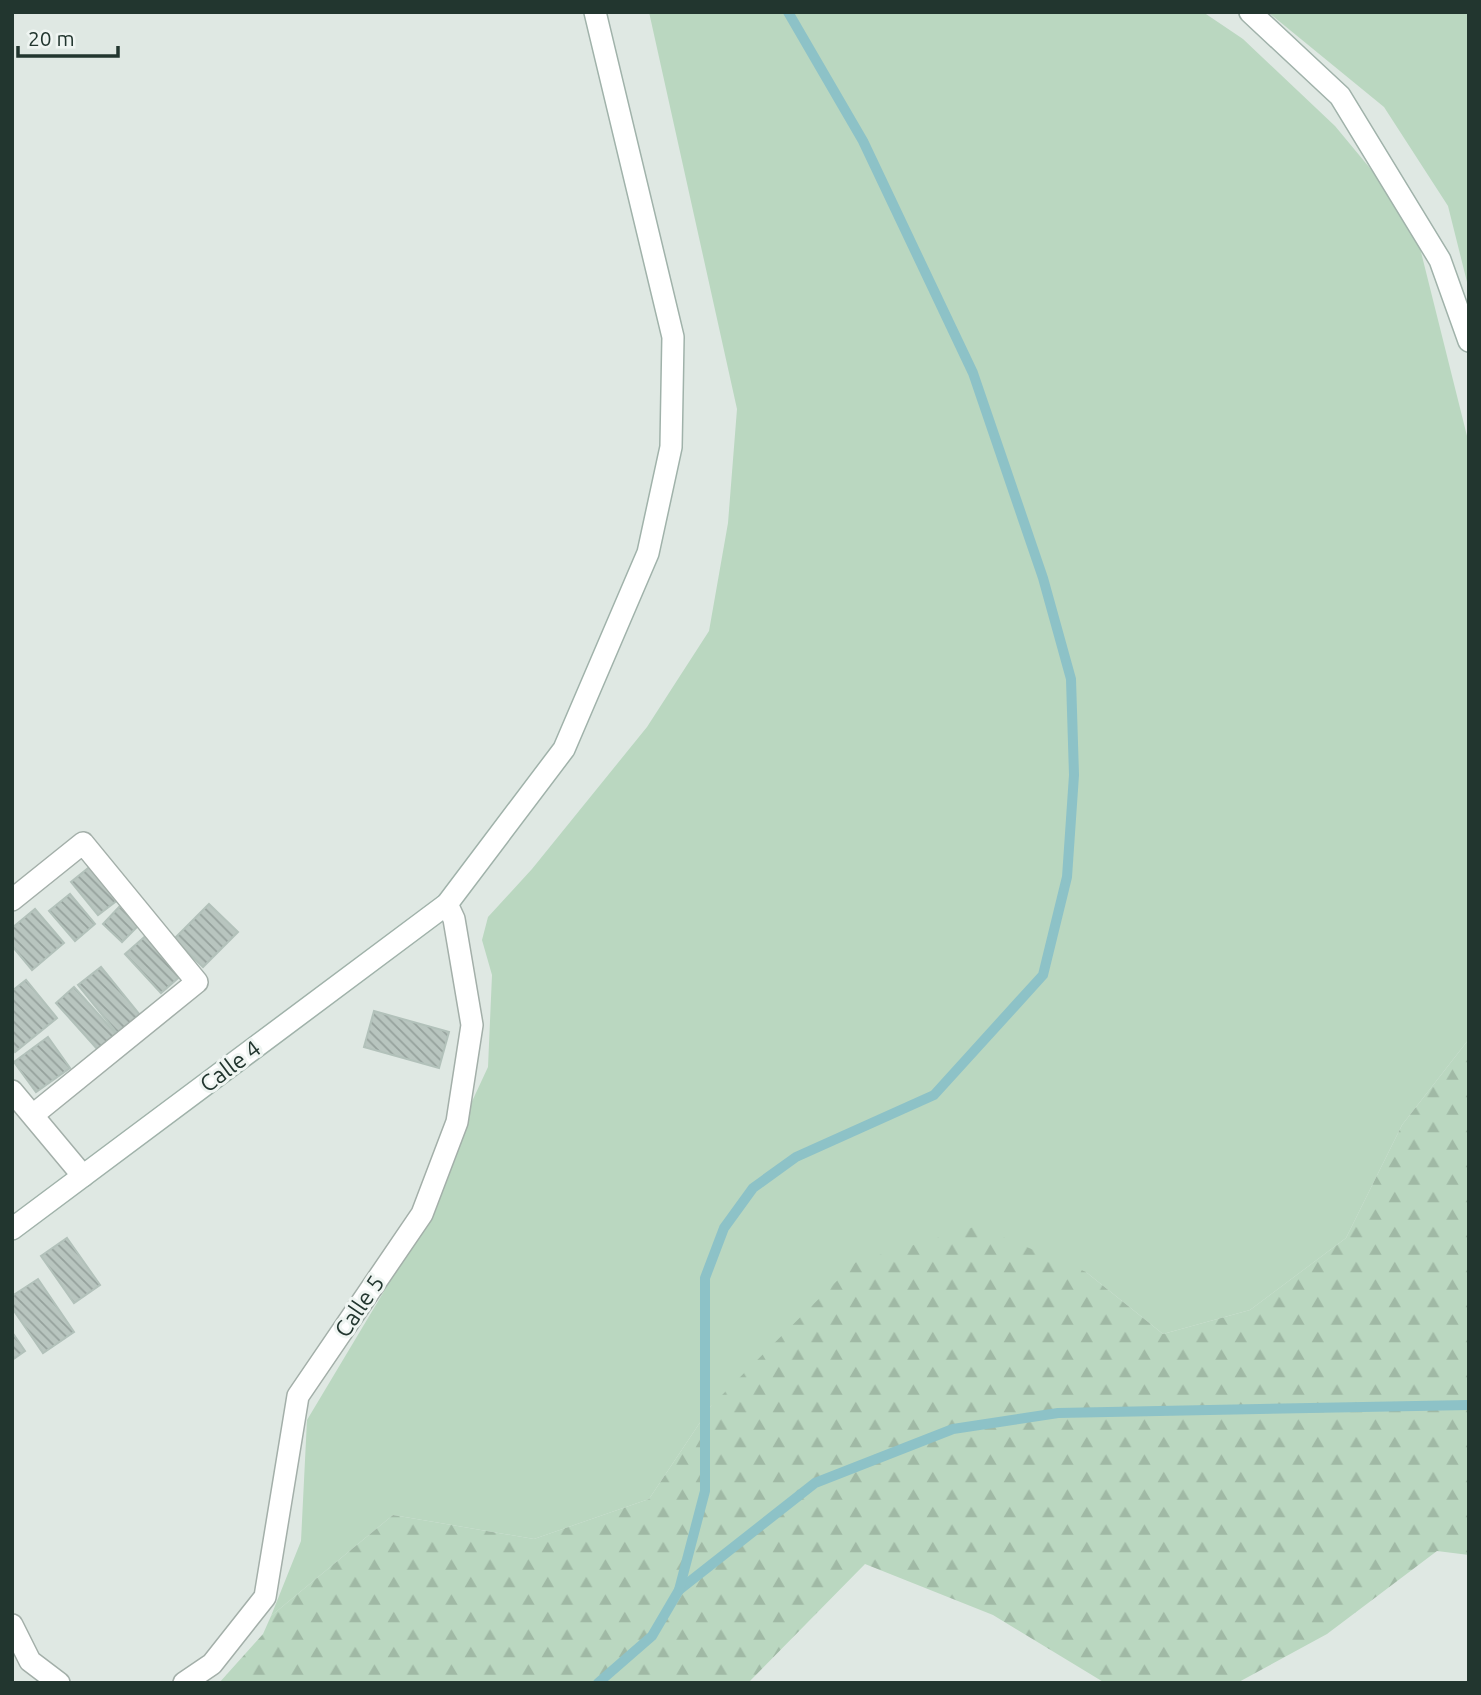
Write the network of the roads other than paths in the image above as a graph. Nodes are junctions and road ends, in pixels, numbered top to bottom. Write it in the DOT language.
graph roads {
  1 [pos="594,12"];
  2 [pos="1250,12"];
  3 [pos="1469,341"];
  4 [pos="12,900"];
  5 [pos="447,904"];
  6 [pos="12,1091"];
  7 [pos="33,1115"];
  8 [pos="83,1176"];
  9 [pos="12,1229"];
  10 [pos="12,1625"];
  11 [pos="59,1683"];
  12 [pos="184,1683"];
  1 -- 5 [label="main road, Calle 4"];
  2 -- 3 [label="main road"];
  4 -- 7 [label="main road"];
  5 -- 8 [label="main road, Calle 4"];
  5 -- 12 [label="main road, Calle 5"];
  6 -- 7 [label="main road"];
  7 -- 8 [label="main road"];
  8 -- 9 [label="main road, Calle 4"];
  10 -- 11 [label="main road"];
}
